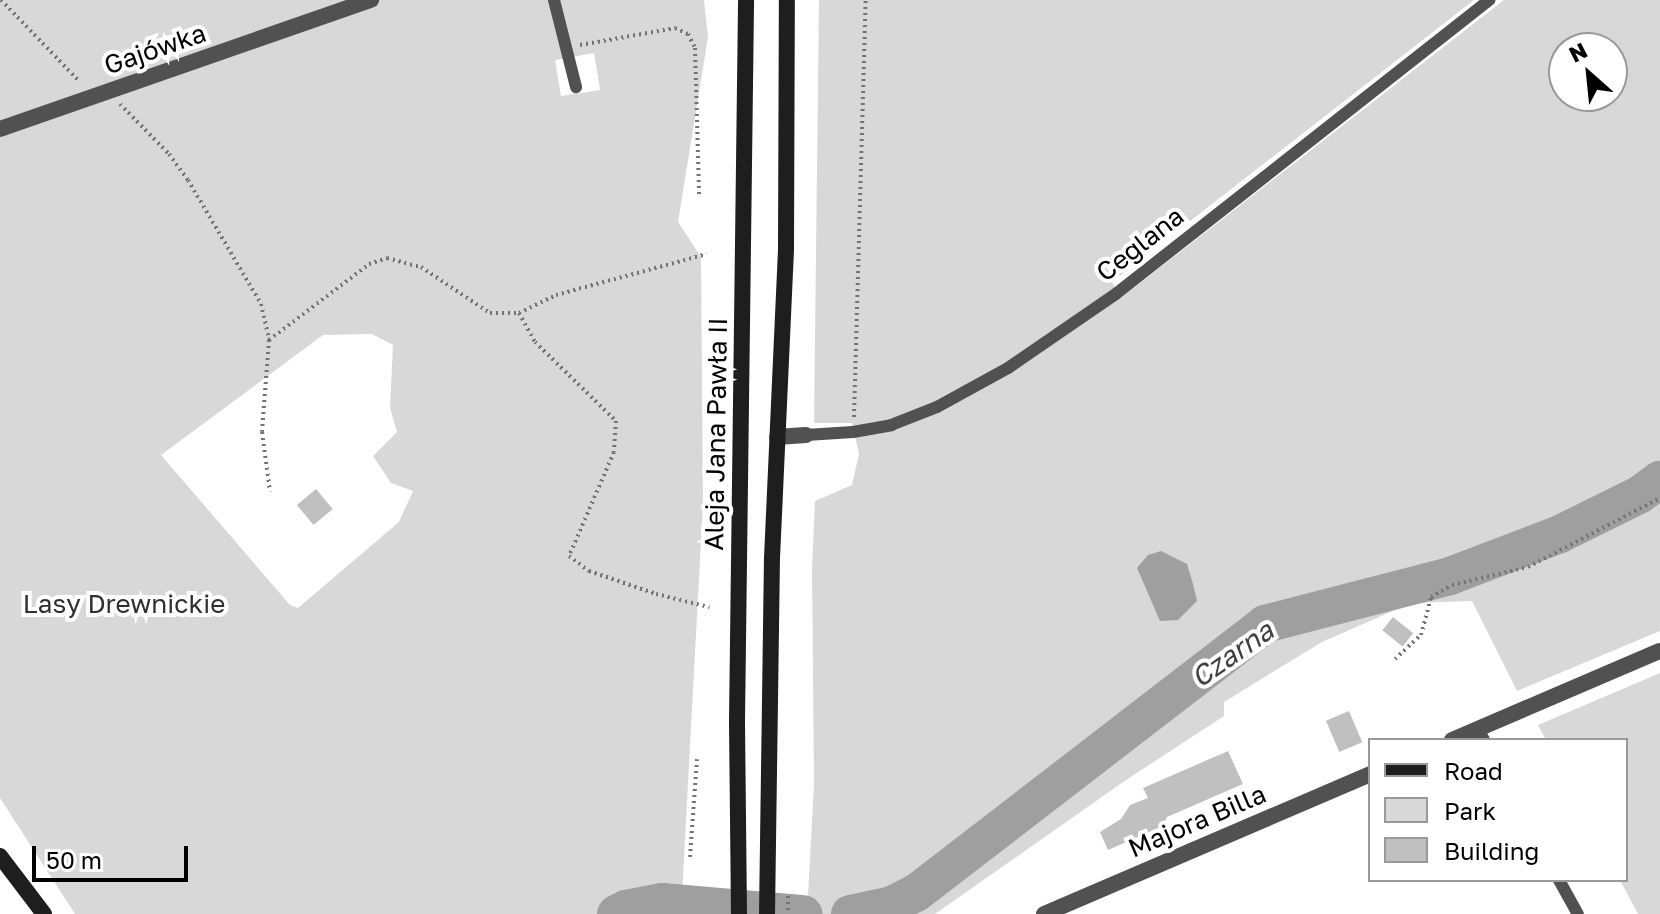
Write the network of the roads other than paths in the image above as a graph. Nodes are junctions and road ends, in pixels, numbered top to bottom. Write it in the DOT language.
graph roads {
  1 [pos="371,0"];
  2 [pos="554,0"];
  3 [pos="746,0"];
  4 [pos="787,0"];
  5 [pos="1490,0"];
  6 [pos="576,87"];
  7 [pos="0,129"];
  8 [pos="806,435"];
  9 [pos="777,437"];
  10 [pos="1660,651"];
  11 [pos="1481,735"];
  12 [pos="1368,775"];
  13 [pos="0,856"];
  14 [pos="1560,882"];
  15 [pos="1051,913"];
  16 [pos="44,914"];
  17 [pos="739,914"];
  18 [pos="767,914"];
  19 [pos="1578,914"];
  1 -- 7 [label="street, Gajówka"];
  2 -- 6 [label="lane"];
  3 -- 17 [label="main road, Aleja Jana Pawła II"];
  4 -- 9 [label="main road"];
  5 -- 8 [label="lane, Ceglana"];
  8 -- 9 [label="street, Ceglana"];
  9 -- 18 [label="main road"];
  10 -- 11 [label="street"];
  12 -- 15 [label="street, Majora Billa"];
  13 -- 16 [label="main road"];
  14 -- 19 [label="lane"];
}
